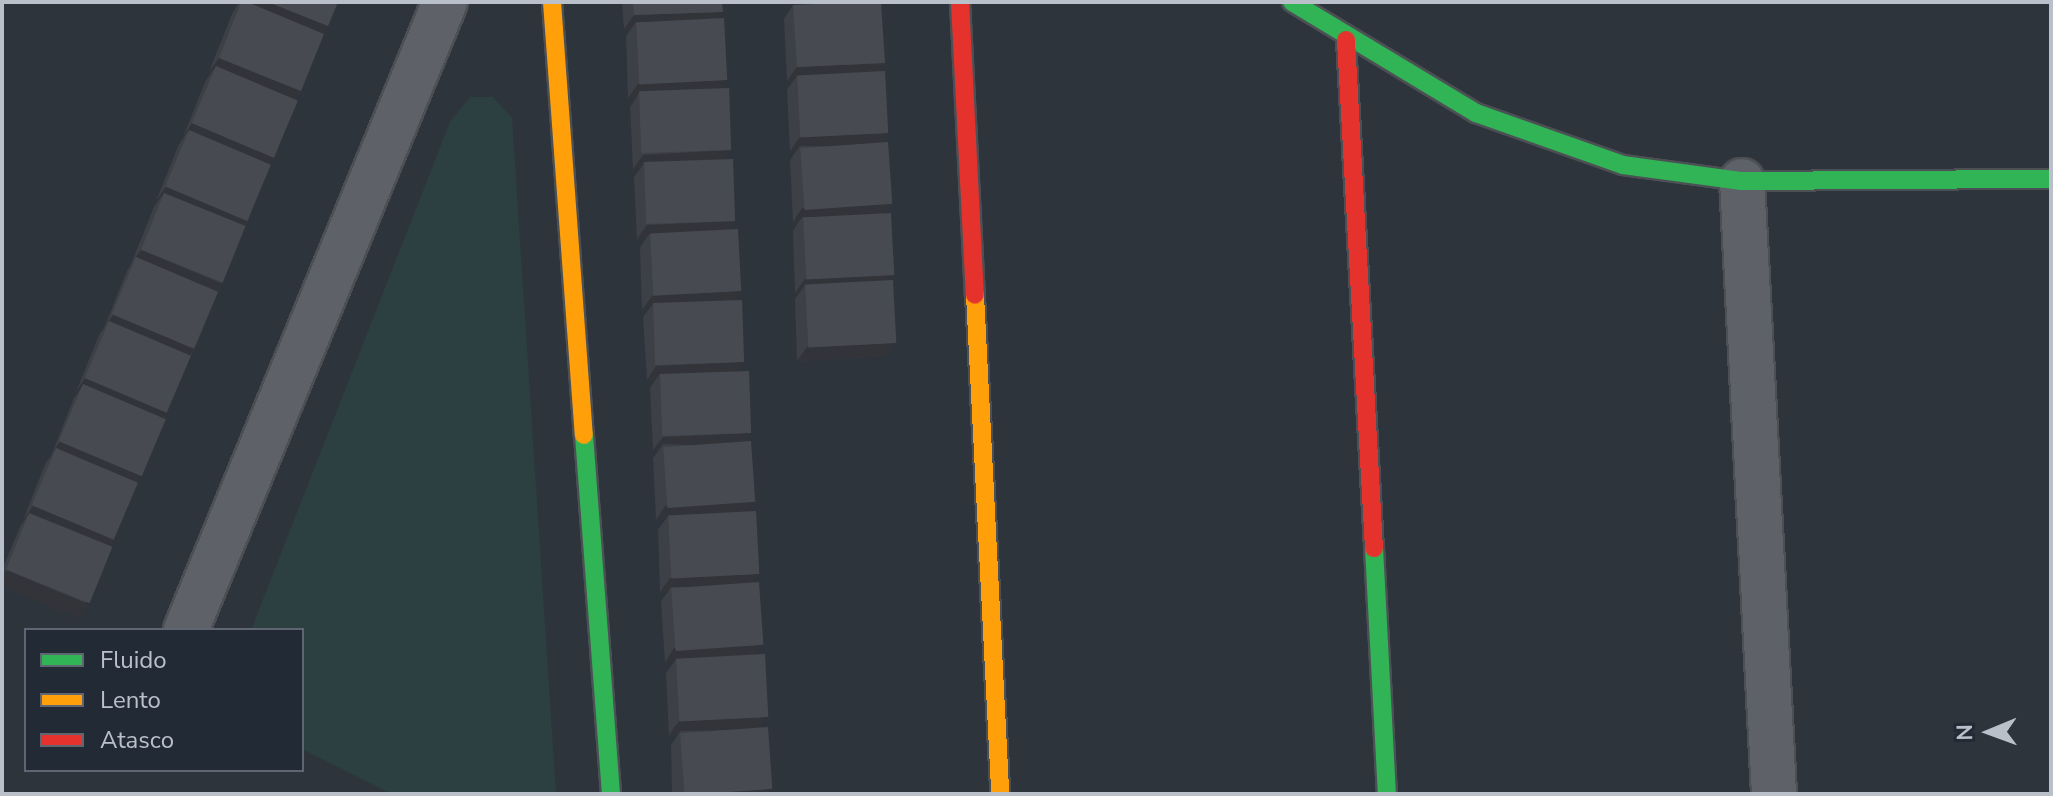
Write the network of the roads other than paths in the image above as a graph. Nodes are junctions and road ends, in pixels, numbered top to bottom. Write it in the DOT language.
graph roads {
  1 [pos="445,2"];
  2 [pos="552,2"];
  3 [pos="960,2"];
  4 [pos="1292,2"];
  5 [pos="1346,40"];
  6 [pos="2051,179"];
  7 [pos="1742,181"];
  8 [pos="187,628"];
  9 [pos="611,794"];
  10 [pos="1000,794"];
  11 [pos="1387,794"];
  12 [pos="1774,794"];
  1 -- 8 [label="street"];
  2 -- 9 [label="street"];
  3 -- 10 [label="street"];
  4 -- 5 [label="street"];
  5 -- 7 [label="street"];
  5 -- 11 [label="street"];
  6 -- 7 [label="street"];
  7 -- 12 [label="street"];
}
